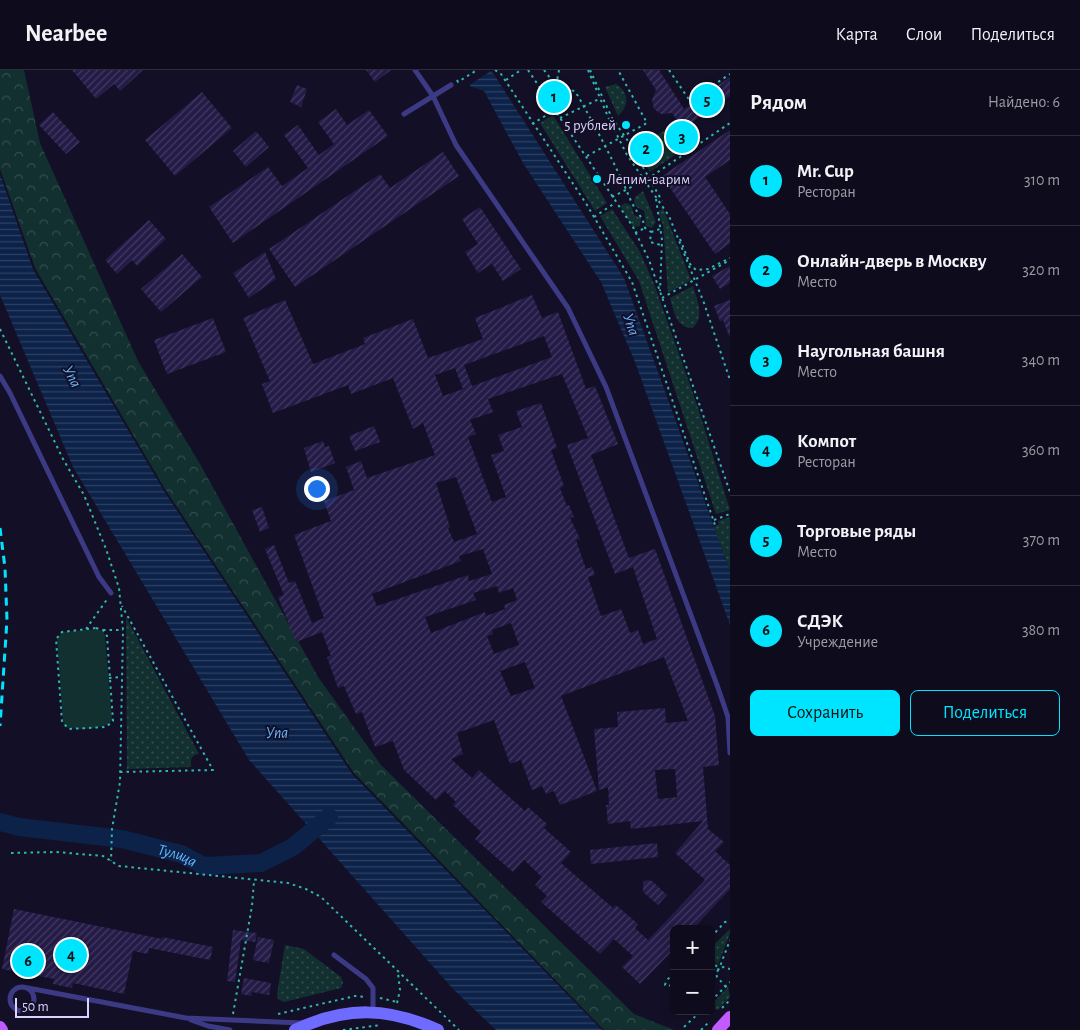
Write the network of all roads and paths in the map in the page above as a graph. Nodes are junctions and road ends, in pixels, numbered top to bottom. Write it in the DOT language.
graph roads {
  1 [pos="416,70"];
  2 [pos="477,70"];
  3 [pos="495,70"];
  4 [pos="521,70"];
  5 [pos="528,70"];
  6 [pos="544,70"];
  7 [pos="559,70"];
  8 [pos="589,70"];
  9 [pos="618,70"];
  10 [pos="669,70"];
  11 [pos="730,74"];
  12 [pos="505,80"];
  13 [pos="458,82"];
  14 [pos="451,85"];
  15 [pos="556,86"];
  16 [pos="433,96"];
  17 [pos="601,98"];
  18 [pos="584,106"];
  19 [pos="555,110"];
  20 [pos="404,114"];
  21 [pos="560,118"];
  22 [pos="730,123"];
  23 [pos="532,124"];
  24 [pos="624,135"];
  25 [pos="618,138"];
  26 [pos="605,146"];
  27 [pos="586,156"];
  28 [pos="649,178"];
  29 [pos="644,181"];
  30 [pos="627,189"];
  31 [pos="612,197"];
  32 [pos="656,199"];
  33 [pos="616,203"];
  34 [pos="594,217"];
  35 [pos="645,228"];
  36 [pos="660,229"];
  37 [pos="651,232"];
  38 [pos="635,233"];
  39 [pos="661,245"];
  40 [pos="730,259"];
  41 [pos="694,280"];
  42 [pos="660,294"];
  43 [pos="661,298"];
  44 [pos="0,376"];
  45 [pos="730,380"];
  46 [pos="730,492"];
  47 [pos="730,514"];
  48 [pos="713,521"];
  49 [pos="715,525"];
  50 [pos="119,588"];
  51 [pos="111,593"];
  52 [pos="121,604"];
  53 [pos="86,629"];
  54 [pos="103,630"];
  55 [pos="123,630"];
  56 [pos="110,678"];
  57 [pos="122,678"];
  58 [pos="113,707"];
  59 [pos="122,707"];
  60 [pos="730,753"];
  61 [pos="120,772"];
  62 [pos="112,829"];
  63 [pos="11,853"];
  64 [pos="112,861"];
  65 [pos="254,881"];
  66 [pos="730,921"];
  67 [pos="715,932"];
  68 [pos="730,940"];
  69 [pos="334,955"];
  70 [pos="715,964"];
  71 [pos="719,969"];
  72 [pos="730,969"];
  73 [pos="715,970"];
  74 [pos="398,972"];
  75 [pos="670,977"];
  76 [pos="730,982"];
  77 [pos="670,986"];
  78 [pos="726,986"];
  79 [pos="28,988"];
  80 [pos="715,997"];
  81 [pos="374,998"];
  82 [pos="394,1008"];
  83 [pos="373,1011"];
  84 [pos="226,1014"];
  85 [pos="272,1015"];
  86 [pos="697,1015"];
  87 [pos="233,1016"];
  88 [pos="238,1017"];
  89 [pos="730,1017"];
  90 [pos="186,1018"];
  91 [pos="309,1024"];
  92 [pos="381,1025"];
  93 [pos="684,1028"];
  94 [pos="230,1030"];
  95 [pos="295,1030"];
  96 [pos="343,1030"];
  97 [pos="438,1030"];
  98 [pos="459,1030"];
  99 [pos="718,1030"];
  1 -- 16 [label="lane"];
  2 -- 13 [label="path"];
  3 -- 12 [label="path"];
  4 -- 12 [label="path"];
  5 -- 19 [label="path"];
  6 -- 15 [label="path"];
  7 -- 15 [label="path"];
  8 -- 17 [label="path"];
  8 -- 24 [label="path"];
  9 -- 24 [label="path"];
  10 -- 11 [label="path"];
  12 -- 23 [label="path"];
  14 -- 16 [label="lane"];
  15 -- 18 [label="path"];
  16 -- 20 [label="lane"];
  16 -- 60 [label="lane"];
  17 -- 18 [label="path"];
  17 -- 25 [label="path"];
  18 -- 21 [label="path"];
  18 -- 26 [label="path"];
  19 -- 21 [label="path"];
  19 -- 23 [label="path"];
  21 -- 27 [label="path"];
  22 -- 28 [label="path"];
  23 -- 34 [label="path"];
  24 -- 25 [label="path"];
  24 -- 28 [label="path"];
  25 -- 26 [label="path"];
  25 -- 29 [label="path"];
  26 -- 27 [label="path"];
  26 -- 30 [label="path"];
  27 -- 31 [label="path"];
  28 -- 29 [label="path"];
  28 -- 40 [label="path"];
  29 -- 30 [label="path"];
  29 -- 32 [label="path"];
  30 -- 31 [label="path"];
  30 -- 35 [label="path"];
  31 -- 33 [label="path"];
  32 -- 36 [label="path"];
  32 -- 41 [label="path"];
  33 -- 34 [label="path"];
  33 -- 38 [label="path"];
  34 -- 48 [label="path"];
  35 -- 37 [label="path"];
  35 -- 38 [label="path"];
  36 -- 37 [label="path"];
  36 -- 39 [label="path"];
  37 -- 39 [label="path"];
  38 -- 42 [label="path"];
  39 -- 42 [label="path"];
  40 -- 41 [label="path"];
  41 -- 43 [label="path"];
  41 -- 45 [label="path"];
  42 -- 43 [label="path"];
  43 -- 46 [label="path"];
  44 -- 51 [label="lane"];
  47 -- 48 [label="path"];
  48 -- 49 [label="path"];
  50 -- 51 [label="path"];
  51 -- 53 [label="path"];
  52 -- 61 [label="path"];
  53 -- 54 [label="path"];
  53 -- 58 [label="path"];
  54 -- 55 [label="path"];
  54 -- 56 [label="path"];
  56 -- 57 [label="path"];
  56 -- 58 [label="path"];
  58 -- 59 [label="path"];
  62 -- 64 [label="path"];
  63 -- 64 [label="path"];
  64 -- 65 [label="path"];
  65 -- 74 [label="path"];
  65 -- 87 [label="path"];
  66 -- 67 [label="path"];
  68 -- 71 [label="path"];
  69 -- 81 [label="lane"];
  70 -- 71 [label="path"];
  71 -- 72 [label="path"];
  71 -- 73 [label="path"];
  71 -- 78 [label="path"];
  74 -- 82 [label="path"];
  74 -- 98 [label="path"];
  75 -- 77 [label="path"];
  76 -- 78 [label="path"];
  78 -- 80 [label="path"];
  79 -- 79 [label="lane"];
  79 -- 90 [label="lane"];
  81 -- 82 [label="path"];
  81 -- 83 [label="lane"];
  81 -- 85 [label="path"];
  82 -- 83 [label="main road"];
  82 -- 97 [label="main road"];
  83 -- 91 [label="main road"];
  84 -- 87 [label="path"];
  86 -- 93 [label="path"];
  87 -- 88 [label="path"];
  89 -- 99 [label="main road"];
  90 -- 91 [label="lane"];
  90 -- 94 [label="lane"];
  91 -- 95 [label="main road"];
  92 -- 96 [label="path"];
}
